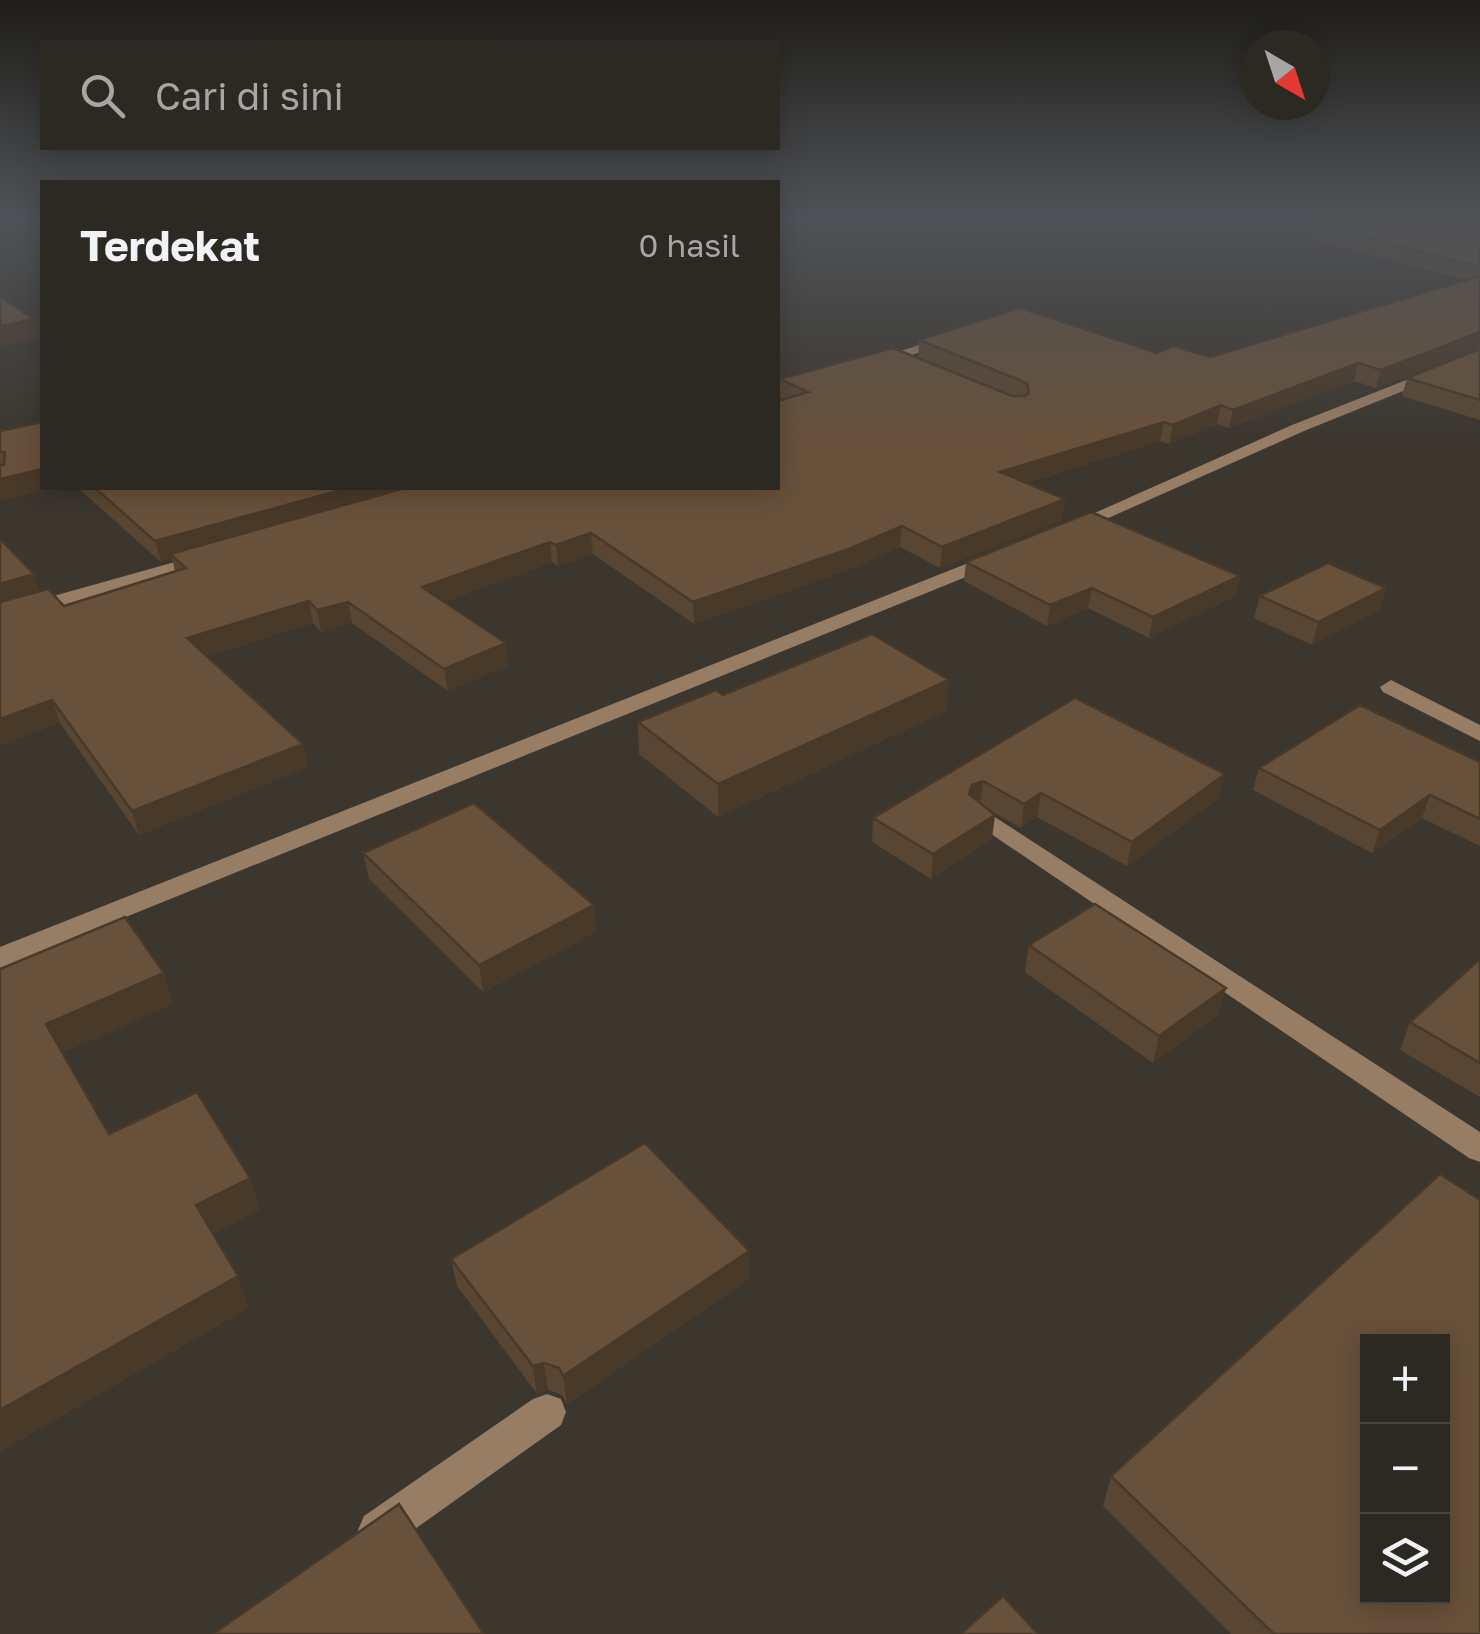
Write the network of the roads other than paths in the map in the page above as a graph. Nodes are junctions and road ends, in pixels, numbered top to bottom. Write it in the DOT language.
graph roads {
  1 [pos="934,344"];
  2 [pos="1480,355"];
  3 [pos="892,356"];
  4 [pos="910,364"];
  5 [pos="854,368"];
  6 [pos="1053,534"];
  7 [pos="1017,549"];
  8 [pos="220,555"];
  9 [pos="0,617"];
  10 [pos="1391,687"];
  11 [pos="1480,734"];
  12 [pos="980,816"];
  13 [pos="0,958"];
  14 [pos="1480,1149"];
  15 [pos="546,1412"];
  16 [pos="342,1556"];
  1 -- 3 [label="street"];
  2 -- 6 [label="street"];
  3 -- 4 [label="street"];
  3 -- 5 [label="street"];
  7 -- 13 [label="street"];
  8 -- 9 [label="street"];
  10 -- 11 [label="street"];
  12 -- 14 [label="street"];
  15 -- 16 [label="street"];
}
